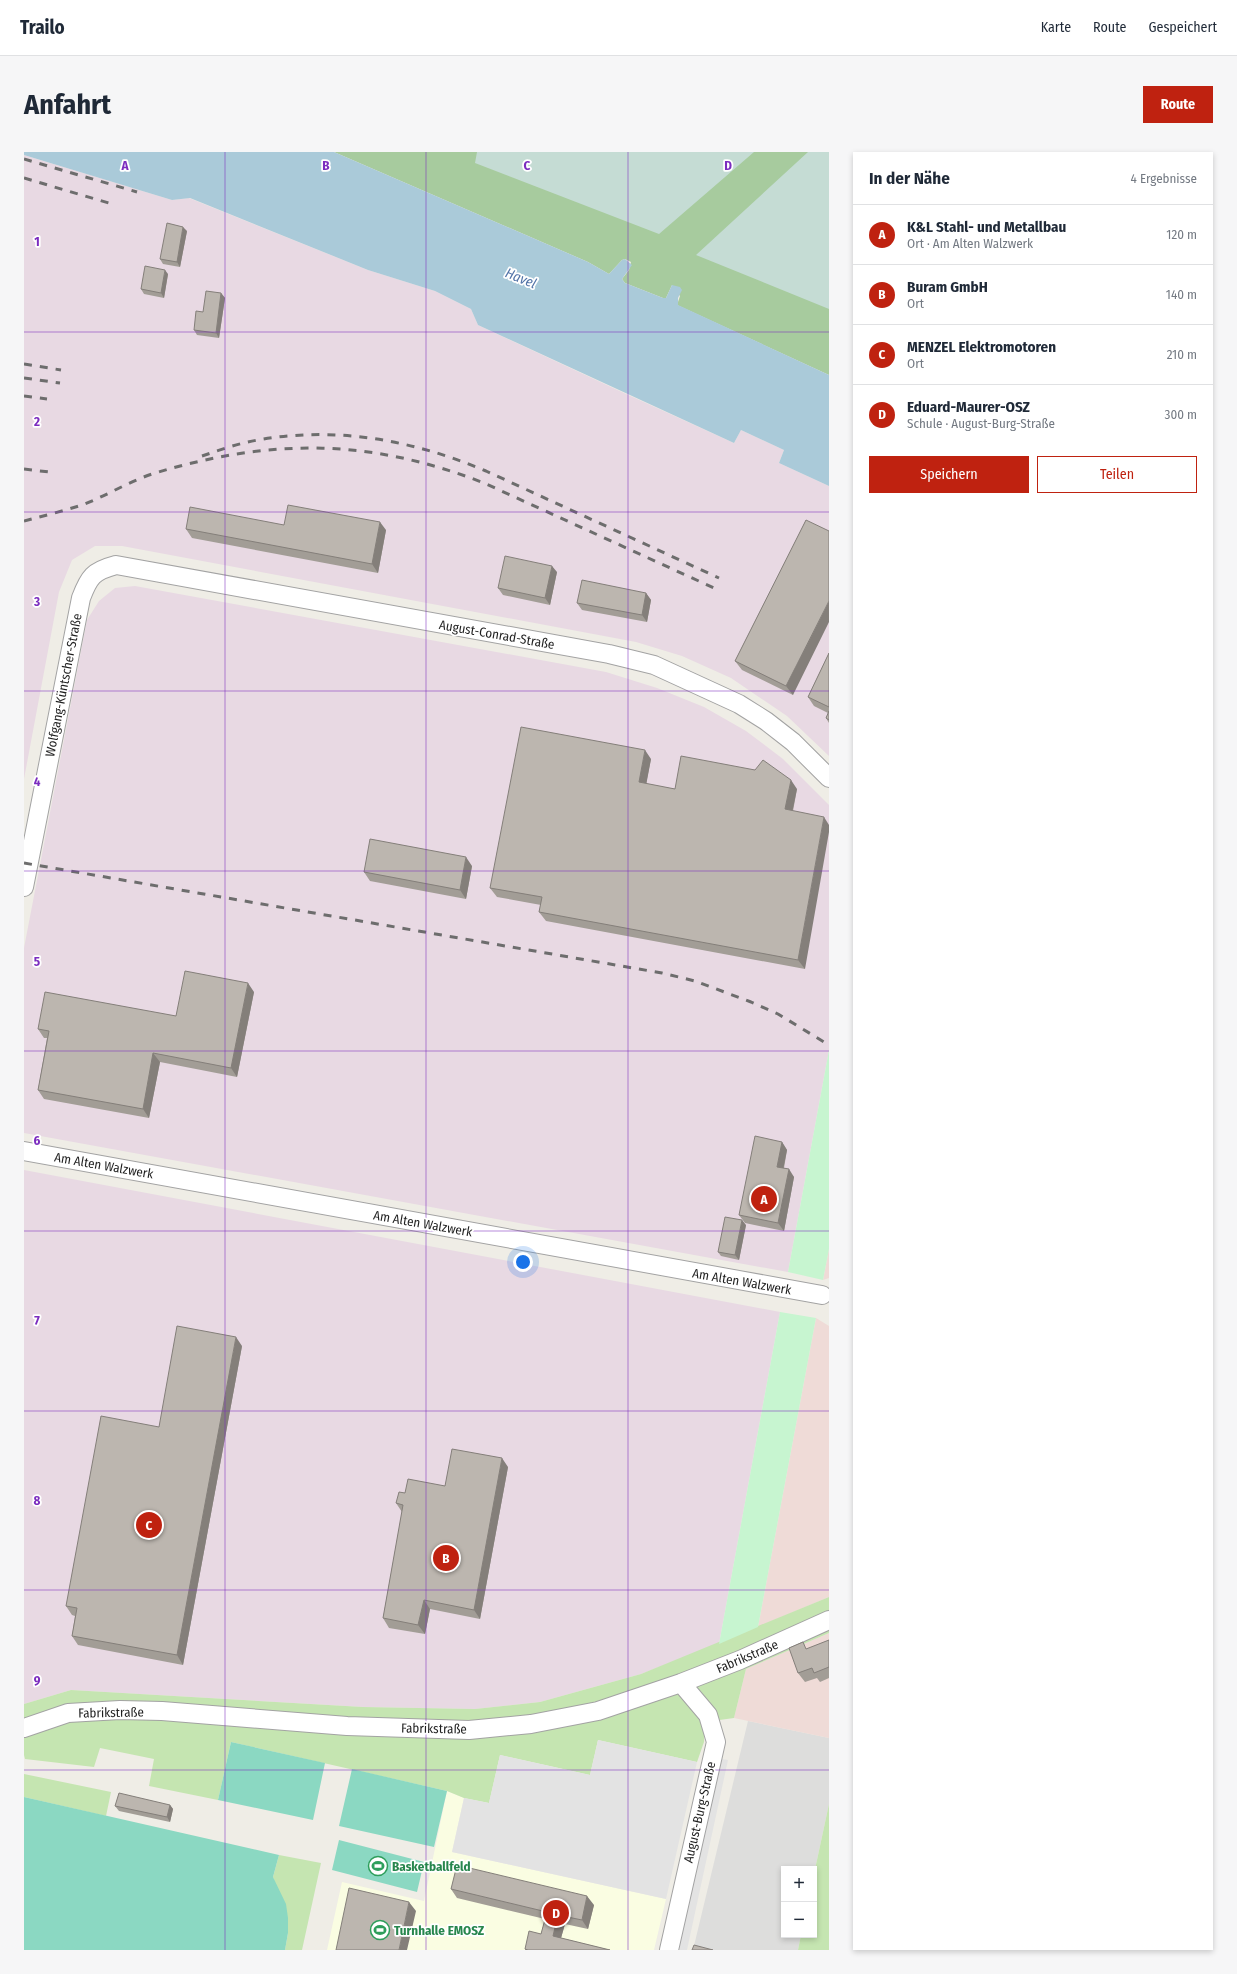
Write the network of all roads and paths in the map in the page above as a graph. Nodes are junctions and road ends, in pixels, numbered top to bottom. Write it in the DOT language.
graph roads {
  1 [pos="133,567"];
  2 [pos="829,778"];
  3 [pos="24,887"];
  4 [pos="24,1151"];
  5 [pos="827,1297"];
  6 [pos="829,1620"];
  7 [pos="682,1683"];
  8 [pos="24,1728"];
  9 [pos="669,1950"];
  1 -- 2 [label="street, August-Conrad-Straße"];
  1 -- 3 [label="street, Wolfgang-Küntscher-Straße"];
  4 -- 5 [label="street, Am Alten Walzwerk"];
  6 -- 7 [label="street, Fabrikstraße"];
  7 -- 8 [label="street, Fabrikstraße"];
  7 -- 9 [label="street, August-Burg-Straße"];
}
